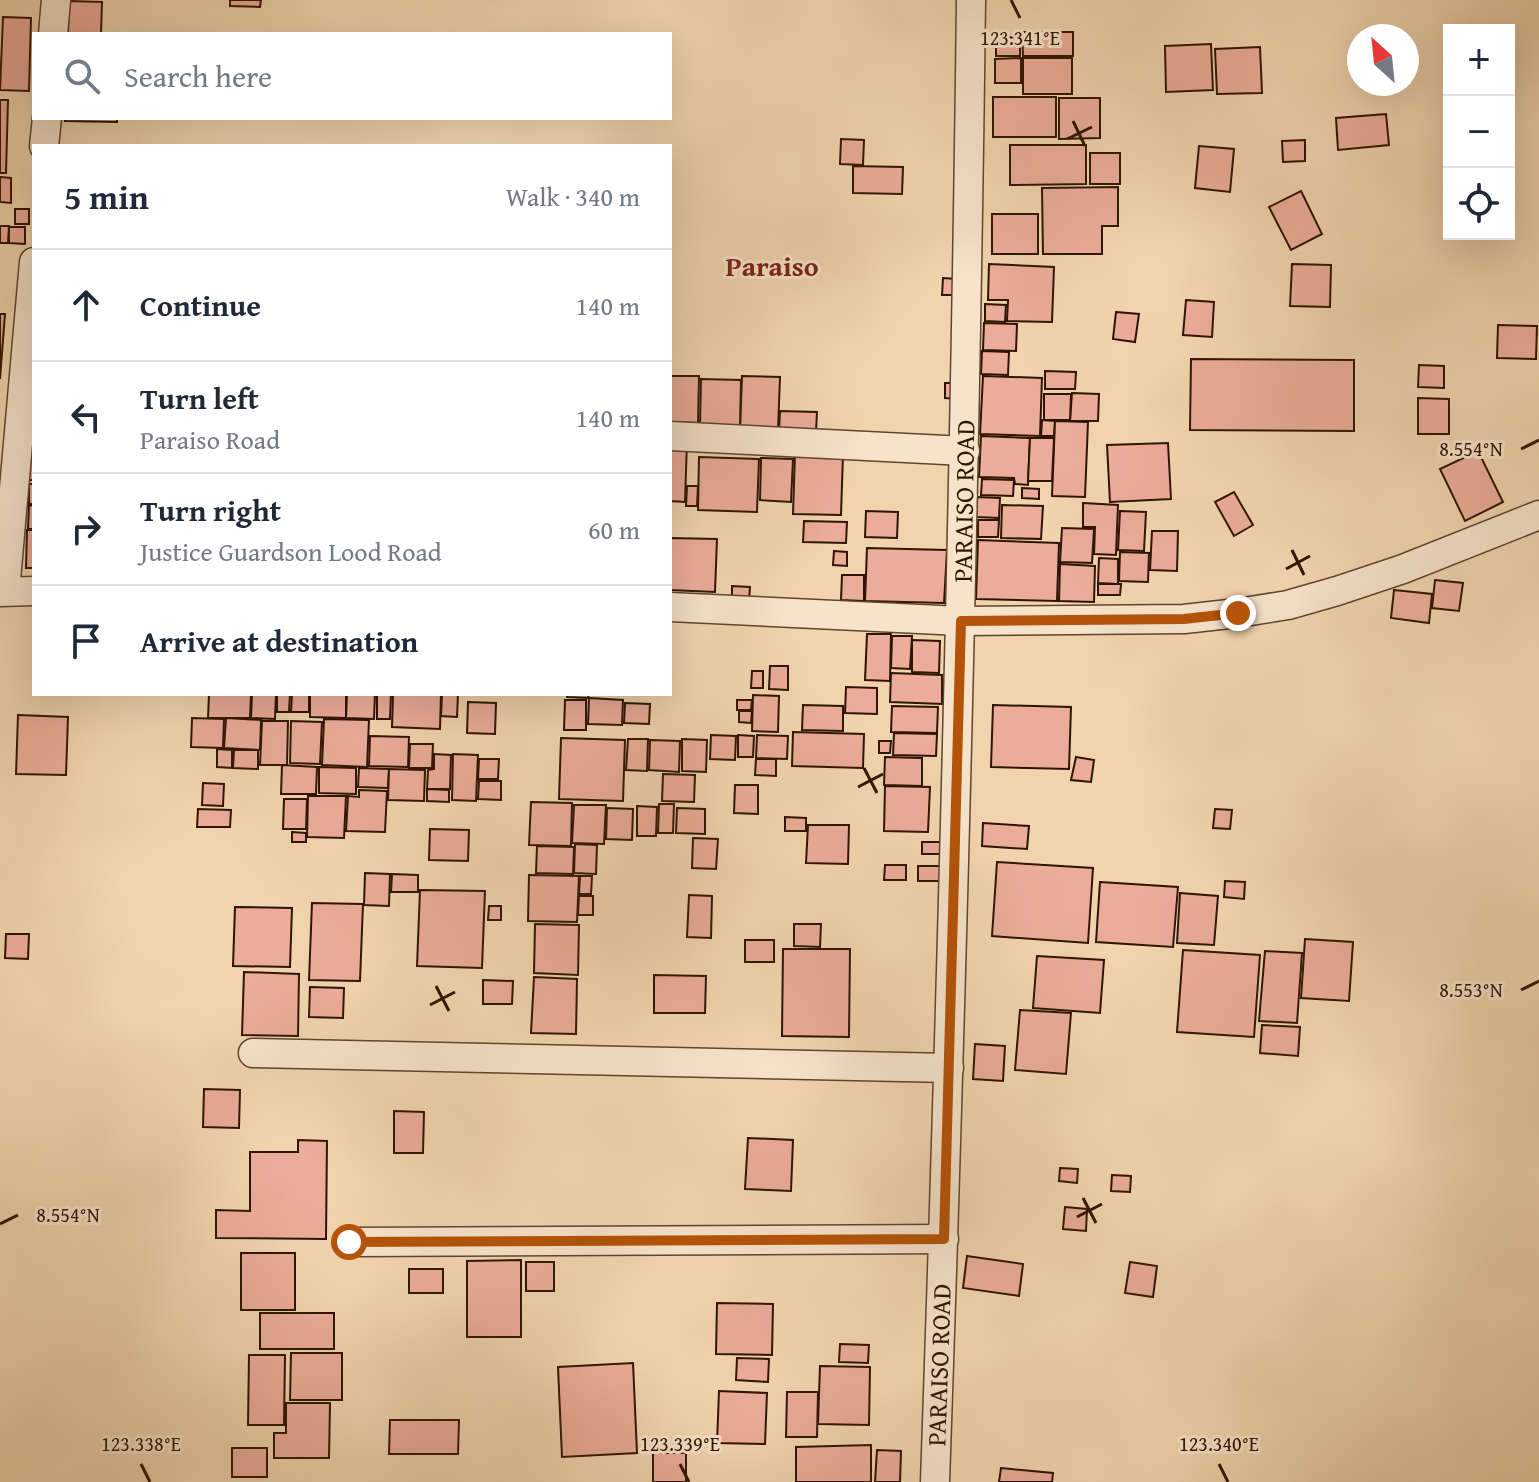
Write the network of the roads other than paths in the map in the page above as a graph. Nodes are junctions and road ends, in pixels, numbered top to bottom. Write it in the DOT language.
graph roads {
  1 [pos="56,0"];
  2 [pos="971,0"];
  3 [pos="53,32"];
  4 [pos="47,120"];
  5 [pos="44,144"];
  6 [pos="32,283"];
  7 [pos="672,436"];
  8 [pos="965,451"];
  9 [pos="1539,515"];
  10 [pos="32,591"];
  11 [pos="3,592"];
  12 [pos="672,607"];
  13 [pos="961,621"];
  14 [pos="253,1053"];
  15 [pos="949,1068"];
  16 [pos="944,1239"];
  17 [pos="349,1242"];
  18 [pos="935,1482"];
  1 -- 3 [label="street"];
  2 -- 8 [label="street, PARAISO ROAD"];
  4 -- 5 [label="street"];
  6 -- 11 [label="street"];
  7 -- 8 [label="street"];
  8 -- 13 [label="street, PARAISO ROAD"];
  9 -- 13 [label="street"];
  10 -- 11 [label="street"];
  12 -- 13 [label="street"];
  13 -- 15 [label="street, PARAISO ROAD"];
  14 -- 15 [label="street"];
  15 -- 16 [label="street, PARAISO ROAD"];
  16 -- 17 [label="street"];
  16 -- 18 [label="street, PARAISO ROAD"];
}
